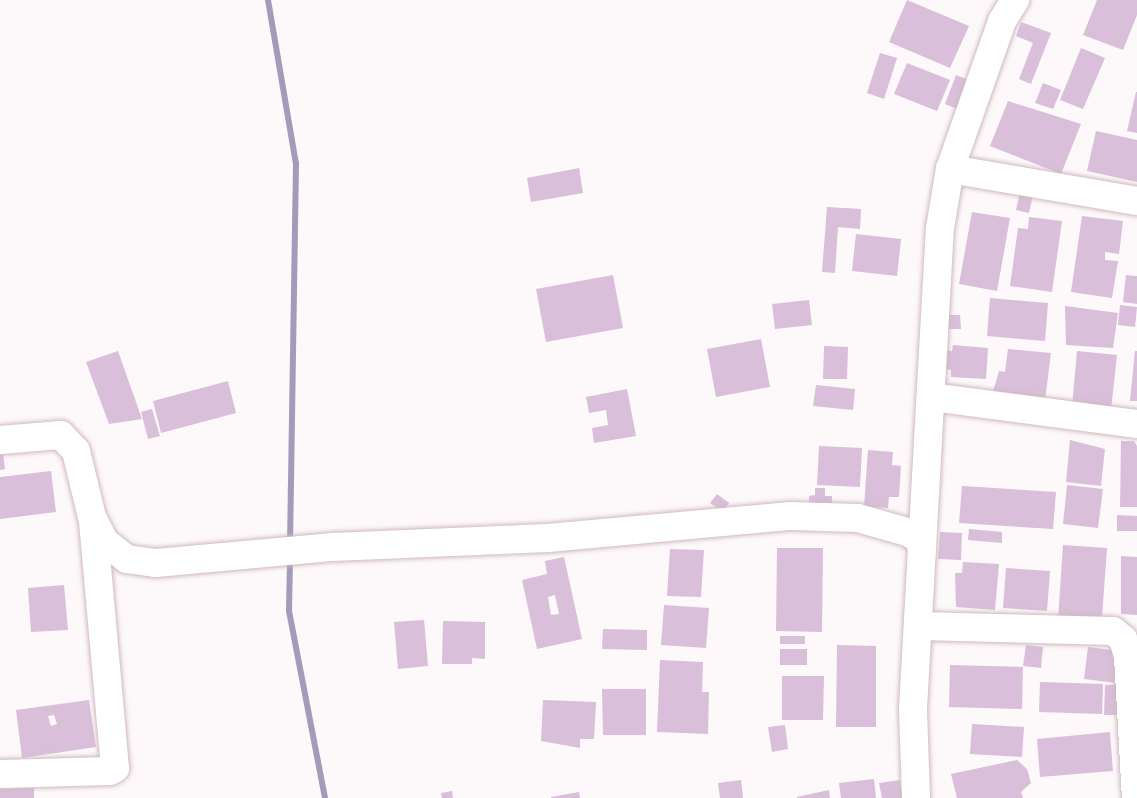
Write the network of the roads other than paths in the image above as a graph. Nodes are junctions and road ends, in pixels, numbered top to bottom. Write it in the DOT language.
graph roads {
  1 [pos="1015,0"];
  2 [pos="950,169"];
  3 [pos="1137,201"];
  4 [pos="931,397"];
  5 [pos="1137,424"];
  6 [pos="0,440"];
  7 [pos="92,517"];
  8 [pos="922,548"];
  9 [pos="920,626"];
  10 [pos="0,774"];
  11 [pos="916,798"];
  12 [pos="1136,798"];
  1 -- 2 [label="street"];
  2 -- 3 [label="street"];
  2 -- 4 [label="street"];
  4 -- 5 [label="street"];
  4 -- 8 [label="street"];
  6 -- 7 [label="street"];
  7 -- 8 [label="street"];
  7 -- 10 [label="street"];
  8 -- 9 [label="street"];
  9 -- 11 [label="street"];
  9 -- 12 [label="street"];
}
